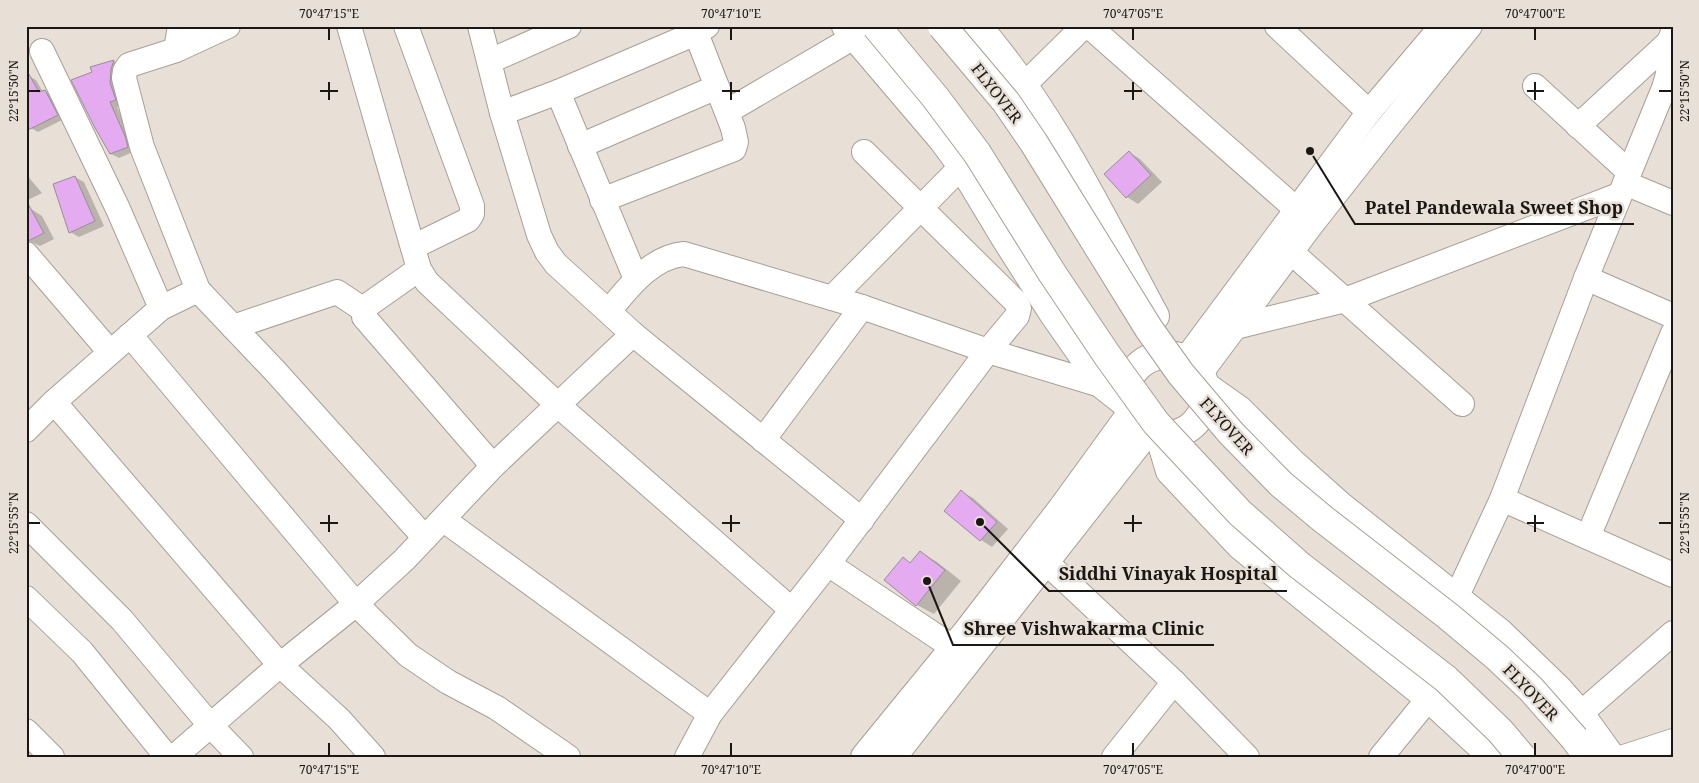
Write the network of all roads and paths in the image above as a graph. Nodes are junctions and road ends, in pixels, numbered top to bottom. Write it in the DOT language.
graph roads {
  1 [pos="180,26"];
  2 [pos="228,26"];
  3 [pos="349,26"];
  4 [pos="406,26"];
  5 [pos="480,26"];
  6 [pos="568,26"];
  7 [pos="942,26"];
  8 [pos="977,26"];
  9 [pos="1084,26"];
  10 [pos="1089,26"];
  11 [pos="1277,26"];
  12 [pos="1442,26"];
  13 [pos="1467,27"];
  14 [pos="702,30"];
  15 [pos="859,30"];
  16 [pos="1671,37"];
  17 [pos="176,50"];
  18 [pos="42,52"];
  19 [pos="490,61"];
  20 [pos="1024,85"];
  21 [pos="1534,86"];
  22 [pos="717,87"];
  23 [pos="558,92"];
  24 [pos="728,111"];
  25 [pos="1369,112"];
  26 [pos="502,113"];
  27 [pos="1578,126"];
  28 [pos="580,146"];
  29 [pos="864,152"];
  30 [pos="962,166"];
  31 [pos="1625,184"];
  32 [pos="602,200"];
  33 [pos="1673,203"];
  34 [pos="922,208"];
  35 [pos="1296,209"];
  36 [pos="1291,252"];
  37 [pos="26,254"];
  38 [pos="416,258"];
  39 [pos="636,278"];
  40 [pos="1586,278"];
  41 [pos="198,290"];
  42 [pos="832,298"];
  43 [pos="1346,300"];
  44 [pos="862,307"];
  45 [pos="161,308"];
  46 [pos="364,310"];
  47 [pos="608,311"];
  48 [pos="1673,316"];
  49 [pos="233,327"];
  50 [pos="1235,327"];
  51 [pos="1673,333"];
  52 [pos="633,334"];
  53 [pos="130,335"];
  54 [pos="988,351"];
  55 [pos="110,352"];
  56 [pos="1192,369"];
  57 [pos="1104,386"];
  58 [pos="54,402"];
  59 [pos="1462,404"];
  60 [pos="559,406"];
  61 [pos="1141,420"];
  62 [pos="29,422"];
  63 [pos="764,440"];
  64 [pos="493,466"];
  65 [pos="1502,499"];
  66 [pos="444,520"];
  67 [pos="862,520"];
  68 [pos="26,524"];
  69 [pos="1588,537"];
  70 [pos="425,538"];
  71 [pos="1039,555"];
  72 [pos="828,564"];
  73 [pos="1673,575"];
  74 [pos="26,598"];
  75 [pos="1456,598"];
  76 [pos="356,604"];
  77 [pos="792,610"];
  78 [pos="1673,633"];
  79 [pos="961,654"];
  80 [pos="280,665"];
  81 [pos="1174,682"];
  82 [pos="1429,698"];
  83 [pos="710,714"];
  84 [pos="210,725"];
  85 [pos="26,731"];
  86 [pos="1581,737"];
  87 [pos="1673,741"];
  88 [pos="52,757"];
  89 [pos="167,757"];
  90 [pos="174,757"];
  91 [pos="241,757"];
  92 [pos="374,757"];
  93 [pos="568,757"];
  94 [pos="688,757"];
  95 [pos="866,757"];
  96 [pos="892,757"];
  97 [pos="1114,757"];
  98 [pos="1247,757"];
  99 [pos="1381,757"];
  100 [pos="1493,757"];
  101 [pos="1522,757"];
  102 [pos="1611,757"];
  103 [pos="1624,757"];
  1 -- 17 [label="street"];
  2 -- 17 [label="street"];
  3 -- 38 [label="street"];
  4 -- 38 [label="street"];
  5 -- 19 [label="street"];
  6 -- 19 [label="street"];
  7 -- 86 [label="main road, FLYOVER, bridge"];
  8 -- 20 [label="main road"];
  9 -- 20 [label="street"];
  10 -- 35 [label="street"];
  11 -- 25 [label="street"];
  12 -- 25 [label="street"];
  13 -- 36 [label="street"];
  14 -- 22 [label="street"];
  14 -- 23 [label="street"];
  15 -- 24 [label="street"];
  15 -- 30 [label="main road"];
  15 -- 101 [label="main road, bridge"];
  16 -- 27 [label="street"];
  16 -- 31 [label="street"];
  17 -- 41 [label="street"];
  18 -- 45 [label="street"];
  19 -- 26 [label="street"];
  20 -- 56 [label="main road"];
  21 -- 27 [label="street"];
  22 -- 24 [label="street"];
  22 -- 28 [label="street"];
  23 -- 26 [label="street"];
  23 -- 28 [label="street"];
  24 -- 32 [label="street"];
  25 -- 35 [label="street"];
  26 -- 47 [label="street"];
  27 -- 31 [label="street"];
  28 -- 32 [label="street"];
  29 -- 34 [label="street"];
  30 -- 34 [label="street"];
  30 -- 57 [label="main road"];
  31 -- 33 [label="street"];
  31 -- 40 [label="street"];
  31 -- 43 [label="street"];
  32 -- 39 [label="street"];
  34 -- 42 [label="street"];
  34 -- 54 [label="street"];
  35 -- 56 [label="street"];
  36 -- 43 [label="street"];
  36 -- 50 [label="street"];
  37 -- 55 [label="street"];
  38 -- 46 [label="street"];
  38 -- 60 [label="street"];
  39 -- 42 [label="street"];
  39 -- 47 [label="street"];
  40 -- 48 [label="street"];
  40 -- 65 [label="street"];
  41 -- 45 [label="street"];
  41 -- 49 [label="street"];
  42 -- 44 [label="street"];
  43 -- 50 [label="street"];
  43 -- 59 [label="street"];
  44 -- 54 [label="street"];
  44 -- 63 [label="street"];
  45 -- 53 [label="street"];
  46 -- 49 [label="street"];
  46 -- 64 [label="street"];
  47 -- 52 [label="street"];
  49 -- 70 [label="street"];
  50 -- 56 [label="street"];
  51 -- 69 [label="street"];
  52 -- 60 [label="street"];
  52 -- 63 [label="street"];
  53 -- 55 [label="street"];
  53 -- 76 [label="street"];
  54 -- 57 [label="street"];
  54 -- 67 [label="street"];
  55 -- 58 [label="street"];
  56 -- 61 [label="main road"];
  56 -- 61 [label="main road"];
  56 -- 75 [label="main road"];
  57 -- 61 [label="main road"];
  58 -- 62 [label="street"];
  58 -- 80 [label="street"];
  60 -- 64 [label="street"];
  60 -- 77 [label="street"];
  61 -- 71 [label="main road"];
  61 -- 82 [label="main road"];
  63 -- 67 [label="street"];
  64 -- 66 [label="street"];
  65 -- 69 [label="street"];
  65 -- 75 [label="street"];
  66 -- 70 [label="street"];
  66 -- 83 [label="street"];
  67 -- 72 [label="street"];
  68 -- 84 [label="street"];
  69 -- 73 [label="street"];
  70 -- 76 [label="street"];
  71 -- 79 [label="main road"];
  71 -- 81 [label="street"];
  72 -- 77 [label="street"];
  72 -- 79 [label="street"];
  74 -- 89 [label="street"];
  75 -- 86 [label="main road"];
  76 -- 80 [label="street"];
  76 -- 93 [label="street"];
  77 -- 83 [label="street"];
  78 -- 86 [label="street"];
  79 -- 95 [label="main road"];
  79 -- 96 [label="main road"];
  80 -- 84 [label="street"];
  80 -- 92 [label="street"];
  81 -- 97 [label="street"];
  81 -- 98 [label="street"];
  82 -- 99 [label="street"];
  82 -- 100 [label="main road"];
  83 -- 94 [label="street"];
  84 -- 90 [label="street"];
  84 -- 91 [label="street"];
  85 -- 88 [label="street"];
  86 -- 102 [label="main road"];
  87 -- 103 [label="street"];
}
